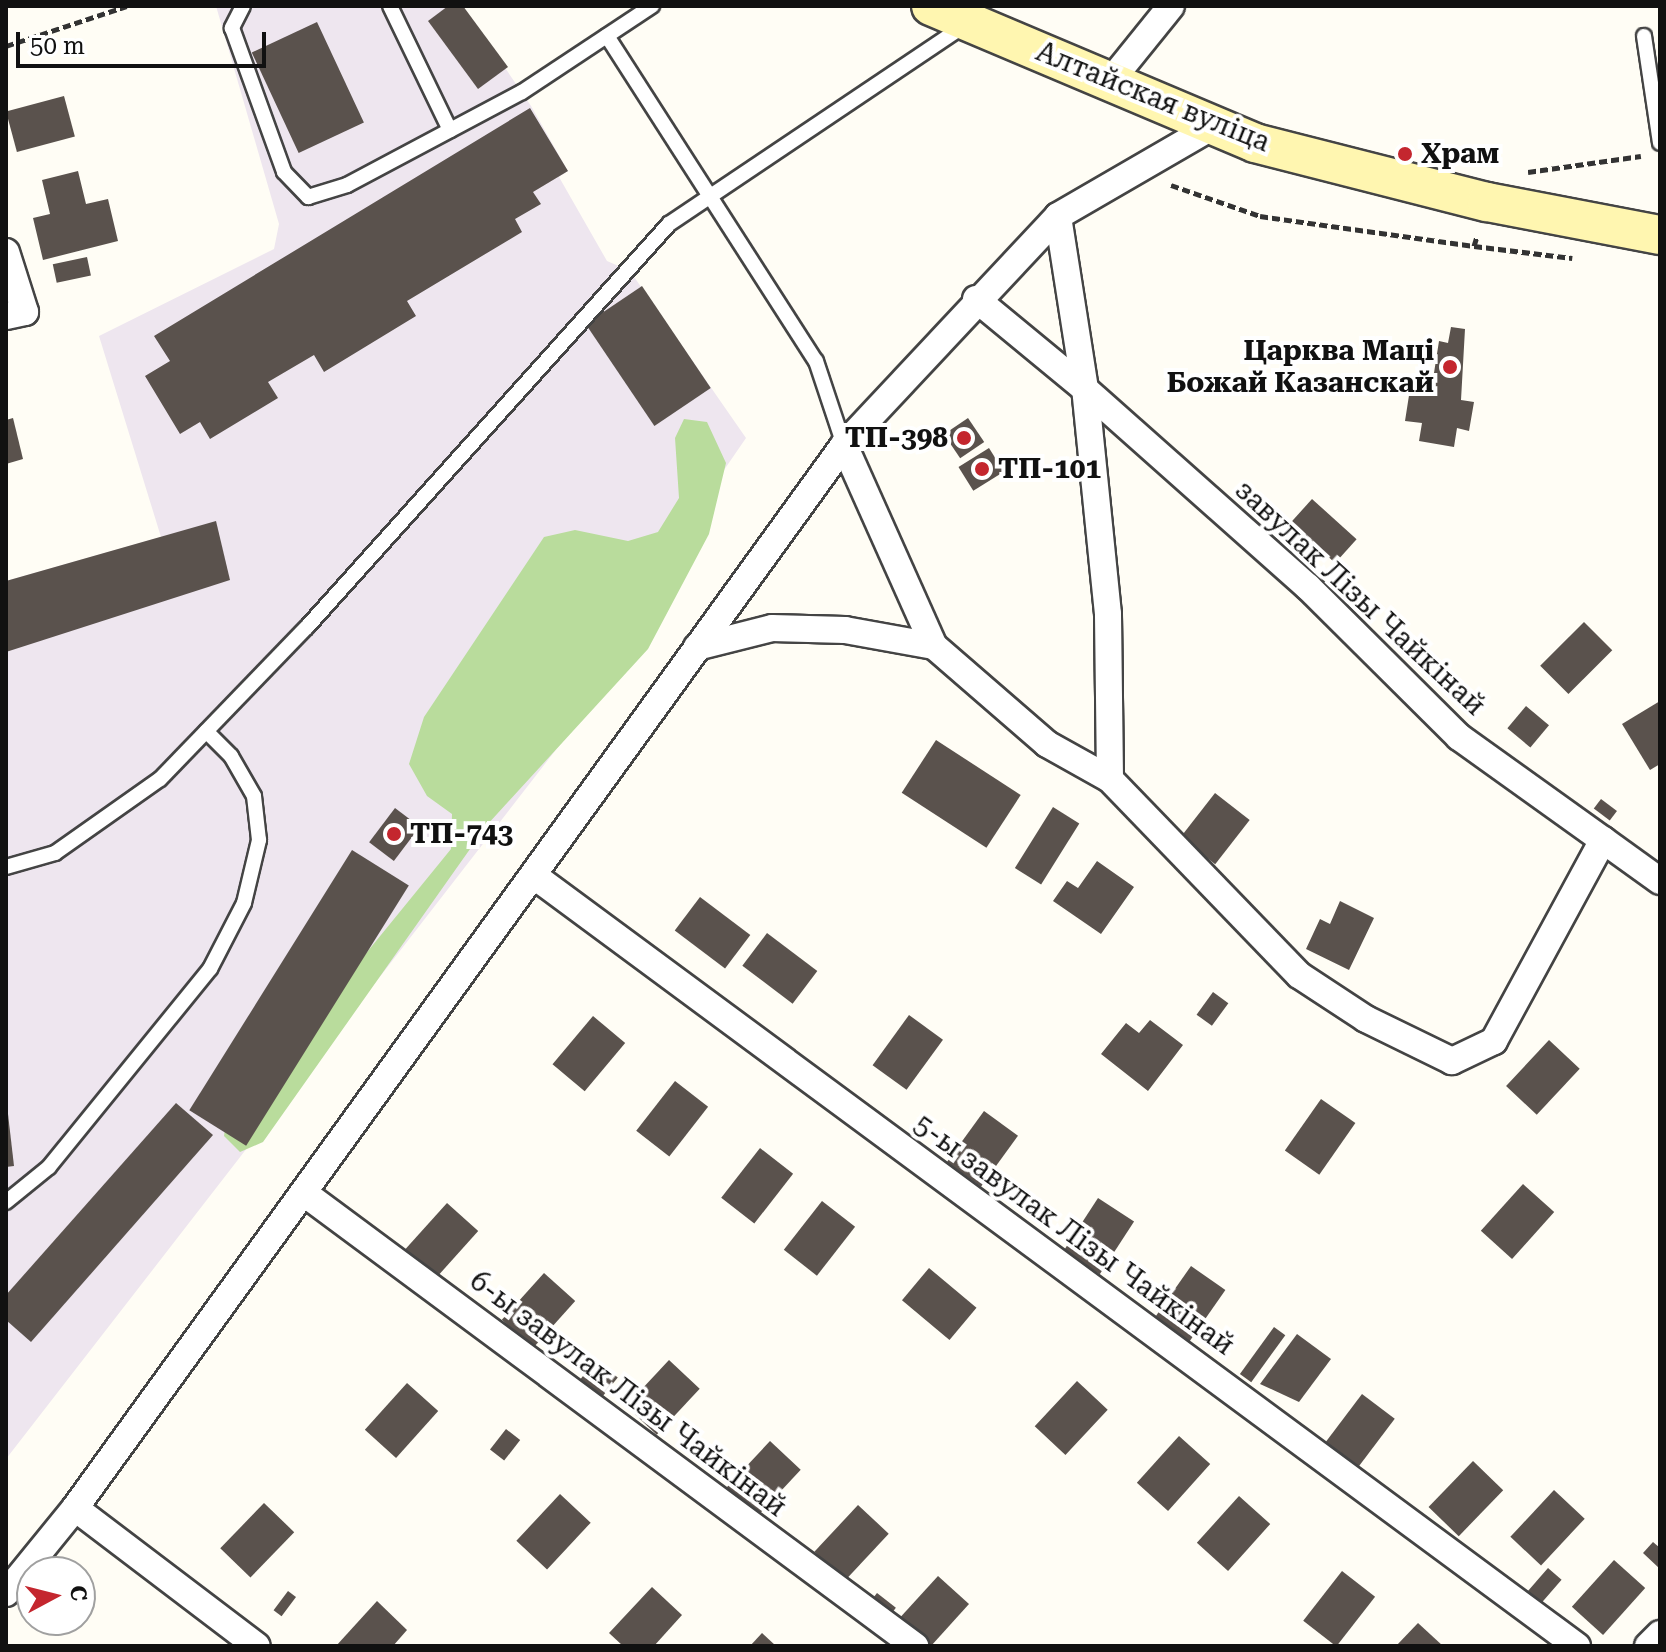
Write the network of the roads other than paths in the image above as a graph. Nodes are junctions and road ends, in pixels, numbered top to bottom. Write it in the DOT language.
graph roads {
  1 [pos="243,6"];
  2 [pos="390,6"];
  3 [pos="652,6"];
  4 [pos="931,6"];
  5 [pos="1171,6"];
  6 [pos="969,22"];
  7 [pos="607,36"];
  8 [pos="1644,36"];
  9 [pos="1113,78"];
  10 [pos="1215,125"];
  11 [pos="450,130"];
  12 [pos="1660,143"];
  13 [pos="710,193"];
  14 [pos="1058,216"];
  15 [pos="1660,235"];
  16 [pos="6,252"];
  17 [pos="976,299"];
  18 [pos="6,316"];
  19 [pos="1085,389"];
  20 [pos="844,445"];
  21 [pos="934,646"];
  22 [pos="697,647"];
  23 [pos="206,731"];
  24 [pos="1110,779"];
  25 [pos="1603,840"];
  26 [pos="6,867"];
  27 [pos="533,875"];
  28 [pos="1660,881"];
  29 [pos="304,1193"];
  30 [pos="6,1202"];
  31 [pos="75,1508"];
  32 [pos="6,1593"];
  33 [pos="1660,1634"];
  34 [pos="257,1646"];
  35 [pos="915,1646"];
  36 [pos="1577,1646"];
  37 [pos="1648,1646"];
  1 -- 11 [label="lane"];
  2 -- 11 [label="lane"];
  3 -- 7 [label="lane"];
  4 -- 6 [label="main road, Алтайская вуліца"];
  5 -- 9 [label="street"];
  6 -- 9 [label="main road, Алтайская вуліца"];
  6 -- 13 [label="lane"];
  7 -- 11 [label="lane"];
  7 -- 13 [label="lane"];
  8 -- 12 [label="lane"];
  9 -- 10 [label="main road, Алтайская вуліца"];
  10 -- 14 [label="street"];
  10 -- 15 [label="main road, Алтайская вуліца"];
  13 -- 20 [label="lane"];
  13 -- 23 [label="lane"];
  14 -- 17 [label="street"];
  14 -- 19 [label="street"];
  16 -- 18 [label="street"];
  17 -- 19 [label="street, завулак Лізы Чайкінай"];
  17 -- 20 [label="street"];
  19 -- 24 [label="street"];
  19 -- 25 [label="street, завулак Лізы Чайкінай"];
  20 -- 21 [label="street"];
  20 -- 22 [label="street"];
  21 -- 22 [label="street"];
  21 -- 24 [label="street"];
  22 -- 27 [label="street"];
  23 -- 26 [label="lane"];
  23 -- 30 [label="lane"];
  24 -- 25 [label="street"];
  25 -- 28 [label="street, завулак Лізы Чайкінай"];
  27 -- 29 [label="street"];
  27 -- 36 [label="street, 5-ы завулак Лізы Чайкінай"];
  29 -- 31 [label="street"];
  29 -- 35 [label="street, 6-ы завулак Лізы Чайкінай"];
  31 -- 32 [label="street"];
  31 -- 34 [label="street"];
  33 -- 37 [label="street"];
}
